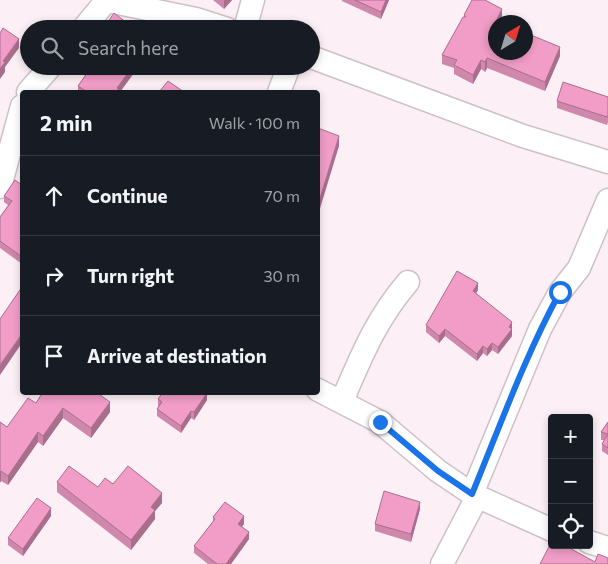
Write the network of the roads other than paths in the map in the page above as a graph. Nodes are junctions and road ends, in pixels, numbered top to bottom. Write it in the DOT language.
graph roads {
  1 [pos="105,0"];
  2 [pos="253,0"];
  3 [pos="90,20"];
  4 [pos="199,20"];
  5 [pos="247,20"];
  6 [pos="320,60"];
  7 [pos="43,75"];
  8 [pos="286,75"];
  9 [pos="30,90"];
  10 [pos="280,90"];
  11 [pos="20,101"];
  12 [pos="20,113"];
  13 [pos="0,125"];
  14 [pos="608,162"];
  15 [pos="0,187"];
  16 [pos="608,200"];
  17 [pos="408,282"];
  18 [pos="320,391"];
  19 [pos="342,402"];
  20 [pos="475,495"];
  21 [pos="548,528"];
  22 [pos="593,543"];
  23 [pos="608,548"];
  24 [pos="442,564"];
  1 -- 3 [label="street"];
  1 -- 4 [label="street"];
  2 -- 5 [label="street"];
  6 -- 14 [label="street"];
  7 -- 9 [label="street"];
  8 -- 10 [label="street"];
  11 -- 13 [label="street"];
  12 -- 15 [label="street"];
  16 -- 20 [label="street"];
  17 -- 19 [label="street"];
  18 -- 19 [label="street"];
  19 -- 20 [label="street"];
  20 -- 21 [label="street"];
  20 -- 24 [label="street"];
  22 -- 23 [label="street"];
}
